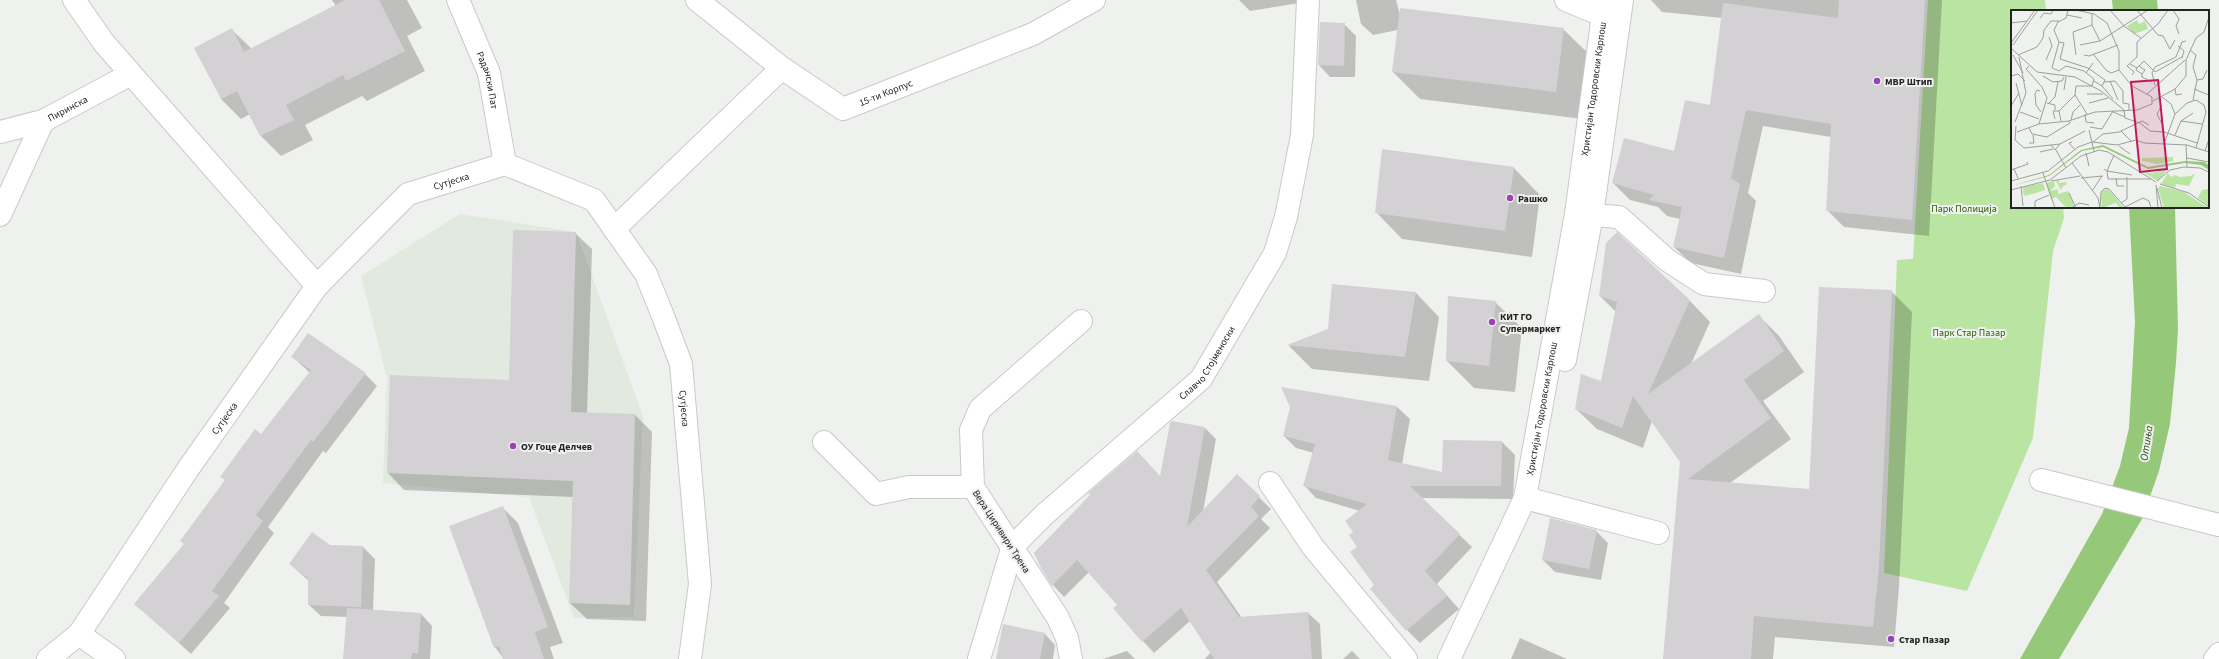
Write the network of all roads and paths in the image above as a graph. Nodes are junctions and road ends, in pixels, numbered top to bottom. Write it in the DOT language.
graph roads {
  1 [pos="74,0"];
  2 [pos="458,0"];
  3 [pos="697,0"];
  4 [pos="1094,0"];
  5 [pos="1308,0"];
  6 [pos="1566,0"];
  7 [pos="1612,7"];
  8 [pos="782,68"];
  9 [pos="132,74"];
  10 [pos="44,121"];
  11 [pos="0,132"];
  12 [pos="505,164"];
  13 [pos="1584,214"];
  14 [pos="0,215"];
  15 [pos="614,229"];
  16 [pos="317,286"];
  17 [pos="1764,291"];
  18 [pos="1081,321"];
  19 [pos="824,442"];
  20 [pos="2048,482"];
  21 [pos="1270,483"];
  22 [pos="973,487"];
  23 [pos="1532,499"];
  24 [pos="2217,524"];
  25 [pos="1658,533"];
  26 [pos="1013,546"];
  27 [pos="79,634"];
  28 [pos="2219,654"];
  29 [pos="48,659"];
  30 [pos="114,659"];
  31 [pos="690,659"];
  32 [pos="979,659"];
  33 [pos="1071,659"];
  34 [pos="1406,659"];
  35 [pos="1449,659"];
  36 [pos="1465,659"];
  37 [pos="2215,659"];
  1 -- 9 [label="street"];
  2 -- 12 [label="street, Радански Пат"];
  3 -- 8 [label="street, 15-ти Корпус"];
  4 -- 8 [label="street, 15-ти Корпус"];
  5 -- 26 [label="street, Славчо Стојменоски"];
  6 -- 7 [label="street"];
  7 -- 13 [label="street, Христијан Тодоровски Карпош"];
  8 -- 15 [label="street"];
  9 -- 10 [label="street, Пиринска"];
  9 -- 16 [label="street"];
  10 -- 11 [label="street, Пиринска"];
  10 -- 14 [label="street"];
  12 -- 15 [label="street, Сутјеска"];
  12 -- 16 [label="street, Сутјеска"];
  13 -- 17 [label="street"];
  13 -- 23 [label="street, Христијан Тодоровски Карпош"];
  15 -- 31 [label="street, Сутјеска"];
  16 -- 27 [label="street, Сутјеска"];
  18 -- 22 [label="street, Вера Циривири Трена"];
  19 -- 22 [label="street"];
  20 -- 24 [label="street"];
  21 -- 34 [label="street"];
  22 -- 26 [label="street, Вера Циривири Трена"];
  23 -- 25 [label="street"];
  23 -- 35 [label="street, Христијан Тодоровски Карпош"];
  23 -- 36 [label="street, Христијан Тодоровски Карпош"];
  26 -- 32 [label="street, Славчо Стојменоски"];
  26 -- 33 [label="street, Вера Циривири Трена"];
  27 -- 29 [label="street, Сутјеска"];
  27 -- 30 [label="street"];
  28 -- 37 [label="street"];
}
